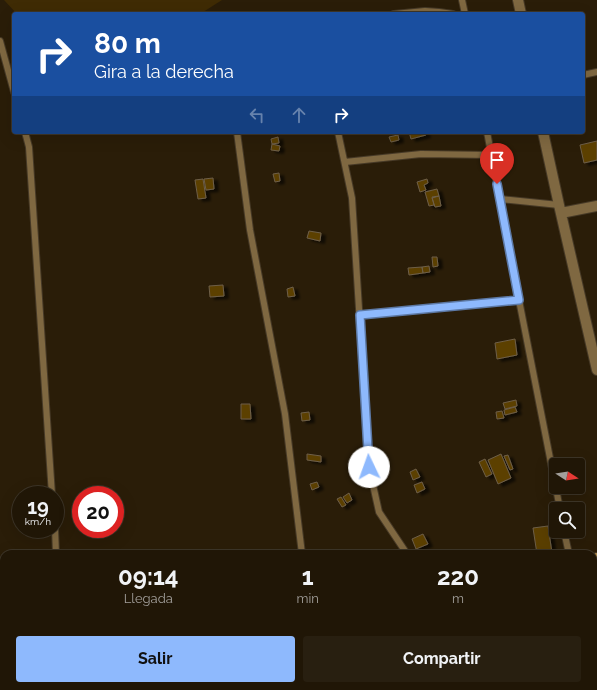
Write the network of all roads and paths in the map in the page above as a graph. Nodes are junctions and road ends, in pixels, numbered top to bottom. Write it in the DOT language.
graph roads {
  1 [pos="462,0"];
  2 [pos="518,0"];
  3 [pos="410,12"];
  4 [pos="440,12"];
  5 [pos="465,12"];
  6 [pos="521,12"];
  7 [pos="0,41"];
  8 [pos="597,72"];
  9 [pos="585,75"];
  10 [pos="12,85"];
  11 [pos="26,134"];
  12 [pos="237,134"];
  13 [pos="338,134"];
  14 [pos="487,134"];
  15 [pos="543,134"];
  16 [pos="492,155"];
  17 [pos="345,162"];
  18 [pos="500,199"];
  19 [pos="597,206"];
  20 [pos="560,209"];
  21 [pos="519,300"];
  22 [pos="360,315"];
  23 [pos="597,370"];
  24 [pos="51,486"];
  25 [pos="559,502"];
  26 [pos="55,538"];
  27 [pos="566,538"];
  28 [pos="56,550"];
  29 [pos="302,550"];
  30 [pos="404,550"];
  31 [pos="568,550"];
  1 -- 5 [label="lane"];
  2 -- 6 [label="street"];
  3 -- 4 [label="lane"];
  7 -- 10 [label="lane"];
  8 -- 9 [label="lane"];
  11 -- 24 [label="lane"];
  12 -- 29 [label="lane"];
  13 -- 17 [label="lane"];
  14 -- 16 [label="lane"];
  15 -- 20 [label="street"];
  16 -- 17 [label="lane"];
  16 -- 18 [label="lane"];
  17 -- 22 [label="lane"];
  18 -- 20 [label="lane"];
  18 -- 21 [label="lane"];
  19 -- 20 [label="street"];
  20 -- 23 [label="street"];
  21 -- 22 [label="lane"];
  21 -- 25 [label="lane"];
  22 -- 30 [label="lane"];
  26 -- 28 [label="lane"];
  27 -- 31 [label="lane"];
}
